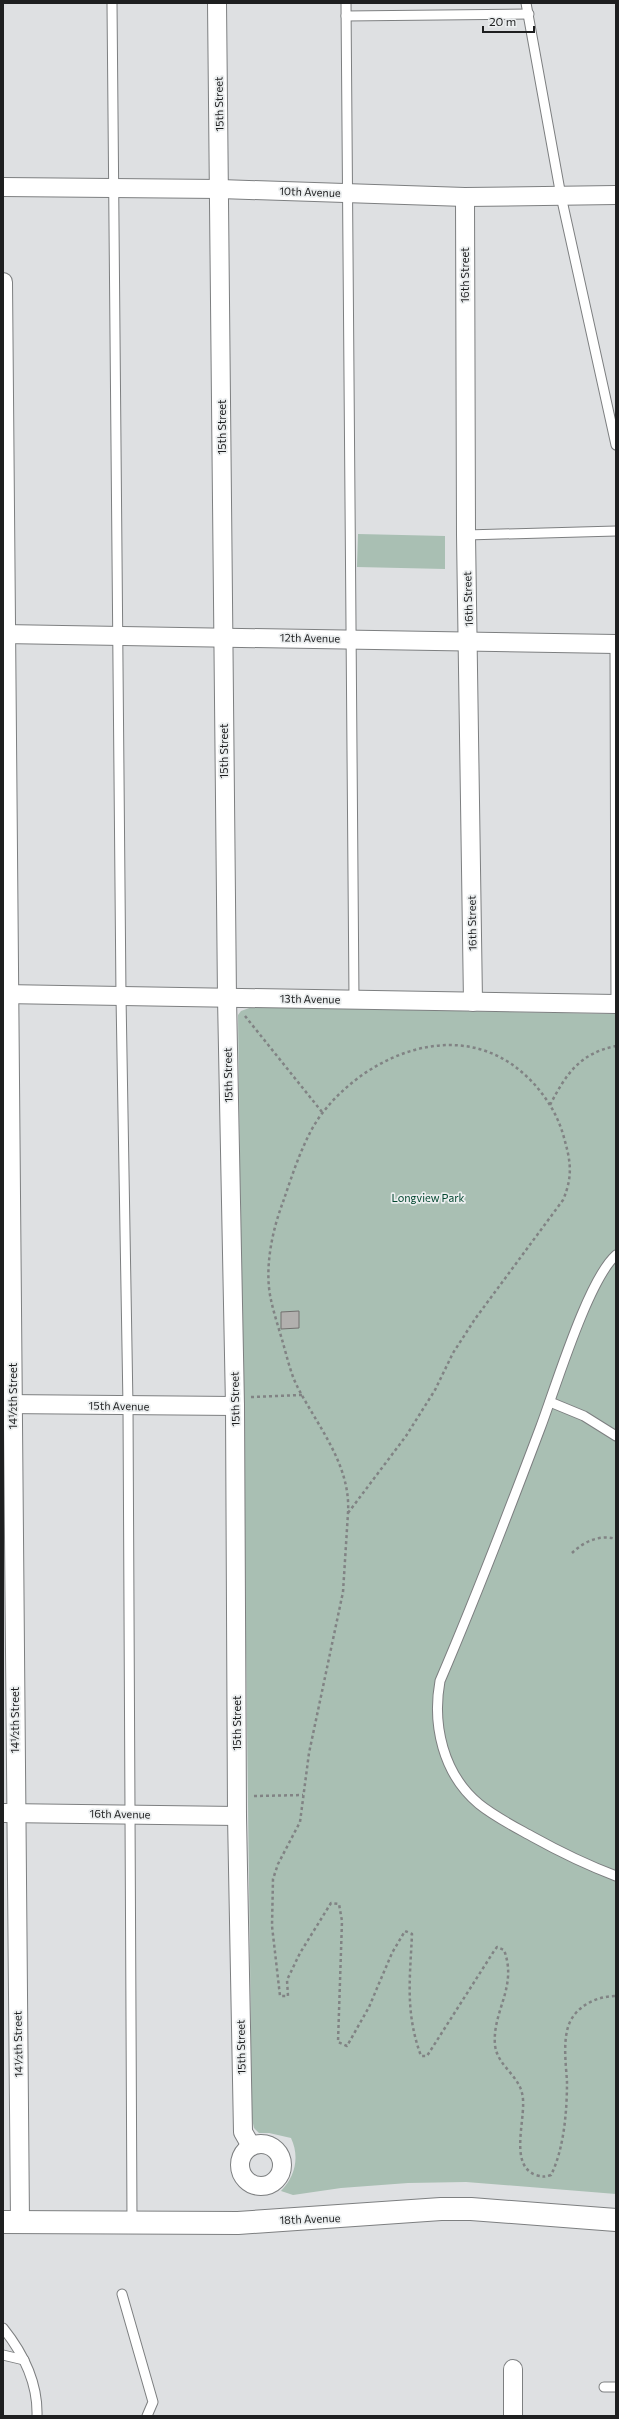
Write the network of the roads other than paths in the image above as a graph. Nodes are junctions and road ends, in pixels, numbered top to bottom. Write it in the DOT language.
graph roads {
  1 [pos="112,3"];
  2 [pos="217,3"];
  3 [pos="346,3"];
  4 [pos="526,3"];
  5 [pos="529,14"];
  6 [pos="346,16"];
  7 [pos="3,187"];
  8 [pos="115,189"];
  9 [pos="220,189"];
  10 [pos="348,193"];
  11 [pos="616,195"];
  12 [pos="561,196"];
  13 [pos="465,197"];
  14 [pos="3,282"];
  15 [pos="616,445"];
  16 [pos="616,531"];
  17 [pos="466,535"];
  18 [pos="5,634"];
  19 [pos="118,635"];
  20 [pos="224,636"];
  21 [pos="352,639"];
  22 [pos="470,641"];
  23 [pos="615,644"];
  24 [pos="7,994"];
  25 [pos="122,996"];
  26 [pos="227,998"];
  27 [pos="354,1000"];
  28 [pos="473,1002"];
  29 [pos="616,1004"];
  30 [pos="616,1255"];
  31 [pos="235,1402"];
  32 [pos="550,1402"];
  33 [pos="8,1404"];
  34 [pos="128,1406"];
  35 [pos="616,1436"];
  36 [pos="9,1813"];
  37 [pos="130,1814"];
  38 [pos="237,1816"];
  39 [pos="616,1876"];
  40 [pos="251,2146"];
  41 [pos="616,2220"];
  42 [pos="132,2221"];
  43 [pos="11,2222"];
  44 [pos="122,2294"];
  45 [pos="3,2328"];
  46 [pos="3,2355"];
  47 [pos="24,2360"];
  48 [pos="513,2369"];
  49 [pos="604,2387"];
  50 [pos="616,2387"];
  51 [pos="37,2416"];
  52 [pos="147,2416"];
  53 [pos="514,2416"];
  1 -- 8 [label="lane"];
  2 -- 9 [label="street, 15th Street"];
  3 -- 6 [label="lane"];
  4 -- 5 [label="lane"];
  5 -- 6 [label="lane"];
  5 -- 12 [label="lane"];
  6 -- 10 [label="lane"];
  7 -- 8 [label="street, 10th Avenue"];
  8 -- 9 [label="street, 10th Avenue"];
  8 -- 19 [label="lane"];
  9 -- 10 [label="street, 10th Avenue"];
  9 -- 20 [label="street, 15th Street"];
  10 -- 13 [label="street, 10th Avenue"];
  10 -- 21 [label="lane"];
  11 -- 12 [label="street, 10th Avenue"];
  12 -- 13 [label="street, 10th Avenue"];
  12 -- 15 [label="lane"];
  13 -- 17 [label="street, 16th Street"];
  14 -- 18 [label="street, 14½th Street"];
  16 -- 17 [label="lane"];
  17 -- 22 [label="street, 16th Street"];
  18 -- 19 [label="street, 12th Avenue"];
  18 -- 24 [label="street, 14½th Street"];
  19 -- 20 [label="street, 12th Avenue"];
  19 -- 25 [label="lane"];
  20 -- 21 [label="street, 12th Avenue"];
  20 -- 26 [label="street, 15th Street"];
  21 -- 22 [label="street, 12th Avenue"];
  21 -- 27 [label="lane"];
  22 -- 23 [label="street, 12th Avenue"];
  22 -- 28 [label="street, 16th Street"];
  23 -- 29 [label="lane"];
  24 -- 25 [label="street, 13th Avenue"];
  24 -- 33 [label="street, 14½th Street"];
  25 -- 26 [label="street, 13th Avenue"];
  25 -- 34 [label="lane"];
  26 -- 27 [label="street, 13th Avenue"];
  26 -- 31 [label="street, 15th Street"];
  27 -- 28 [label="street, 13th Avenue"];
  28 -- 29 [label="street, 13th Avenue"];
  30 -- 32 [label="lane"];
  31 -- 34 [label="street, 15th Avenue"];
  31 -- 38 [label="street, 15th Street"];
  32 -- 35 [label="lane"];
  32 -- 39 [label="lane"];
  33 -- 34 [label="street, 15th Avenue"];
  33 -- 36 [label="street, 14½th Street"];
  34 -- 37 [label="lane"];
  36 -- 37 [label="street, 16th Avenue"];
  36 -- 43 [label="street, 14½th Street"];
  37 -- 38 [label="street, 16th Avenue"];
  37 -- 42 [label="lane"];
  38 -- 40 [label="street, 15th Street"];
  41 -- 42 [label="street, 18th Avenue"];
  42 -- 43 [label="street, 18th Avenue"];
  44 -- 52 [label="lane"];
  45 -- 47 [label="lane"];
  46 -- 47 [label="lane"];
  47 -- 51 [label="lane"];
  48 -- 53 [label="street"];
  49 -- 50 [label="lane"];
}
